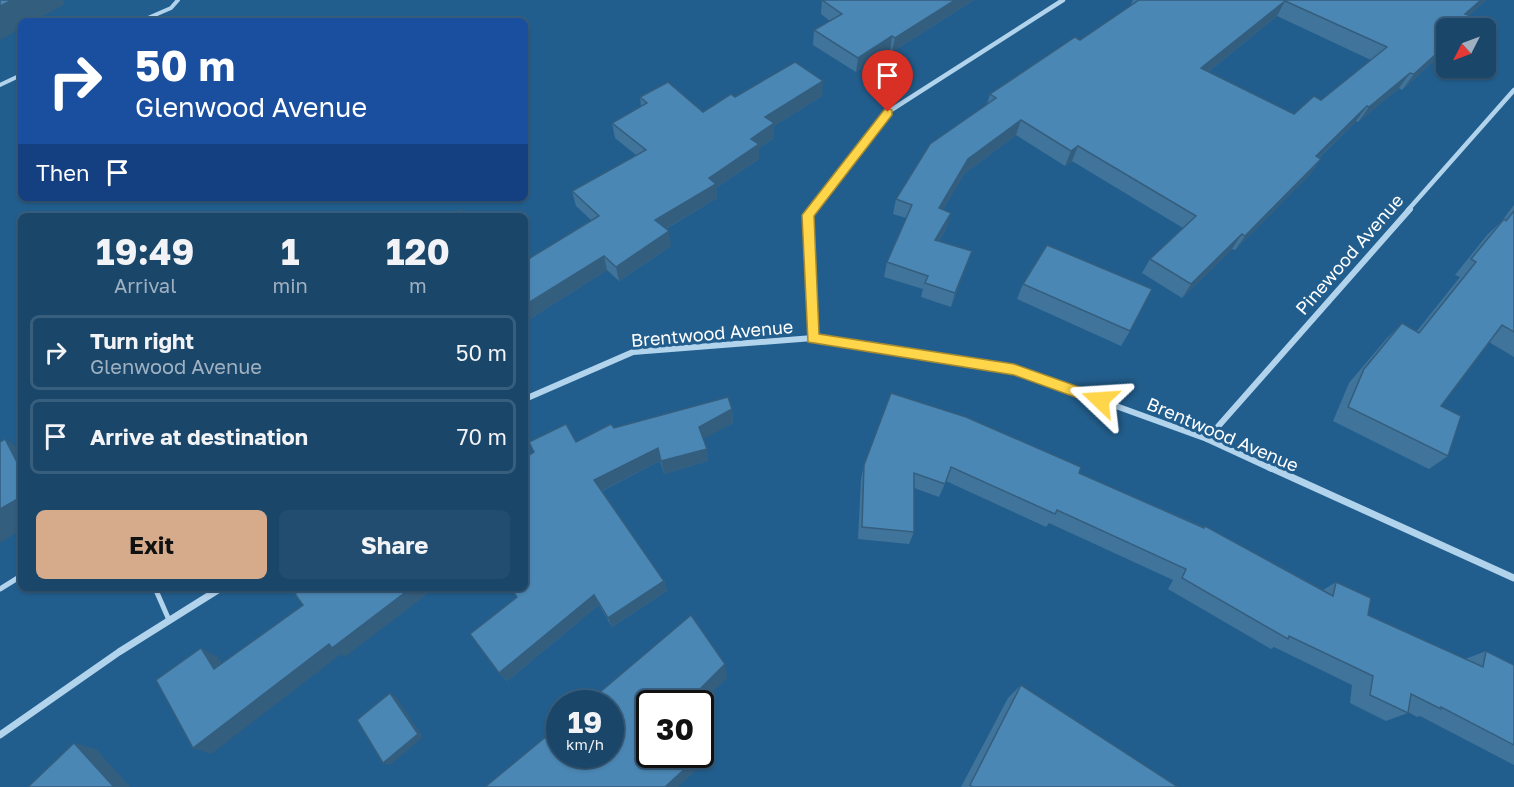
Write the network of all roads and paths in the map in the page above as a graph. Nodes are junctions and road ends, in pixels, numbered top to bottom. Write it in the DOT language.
graph roads {
  1 [pos="178,0"];
  2 [pos="1063,0"];
  3 [pos="148,18"];
  4 [pos="18,76"];
  5 [pos="0,85"];
  6 [pos="1514,90"];
  7 [pos="813,338"];
  8 [pos="528,398"];
  9 [pos="1207,439"];
  10 [pos="18,578"];
  11 [pos="1514,578"];
  12 [pos="0,589"];
  13 [pos="156,591"];
  14 [pos="216,591"];
  15 [pos="169,620"];
  16 [pos="0,735"];
  1 -- 3 [label="lane"];
  2 -- 7 [label="street"];
  4 -- 5 [label="lane"];
  6 -- 9 [label="street, Pinewood Avenue"];
  7 -- 8 [label="street, Brentwood Avenue"];
  7 -- 9 [label="street, Brentwood Avenue"];
  9 -- 11 [label="street, Brentwood Avenue"];
  10 -- 12 [label="lane"];
  13 -- 15 [label="lane"];
  14 -- 15 [label="street"];
  15 -- 16 [label="street"];
}
